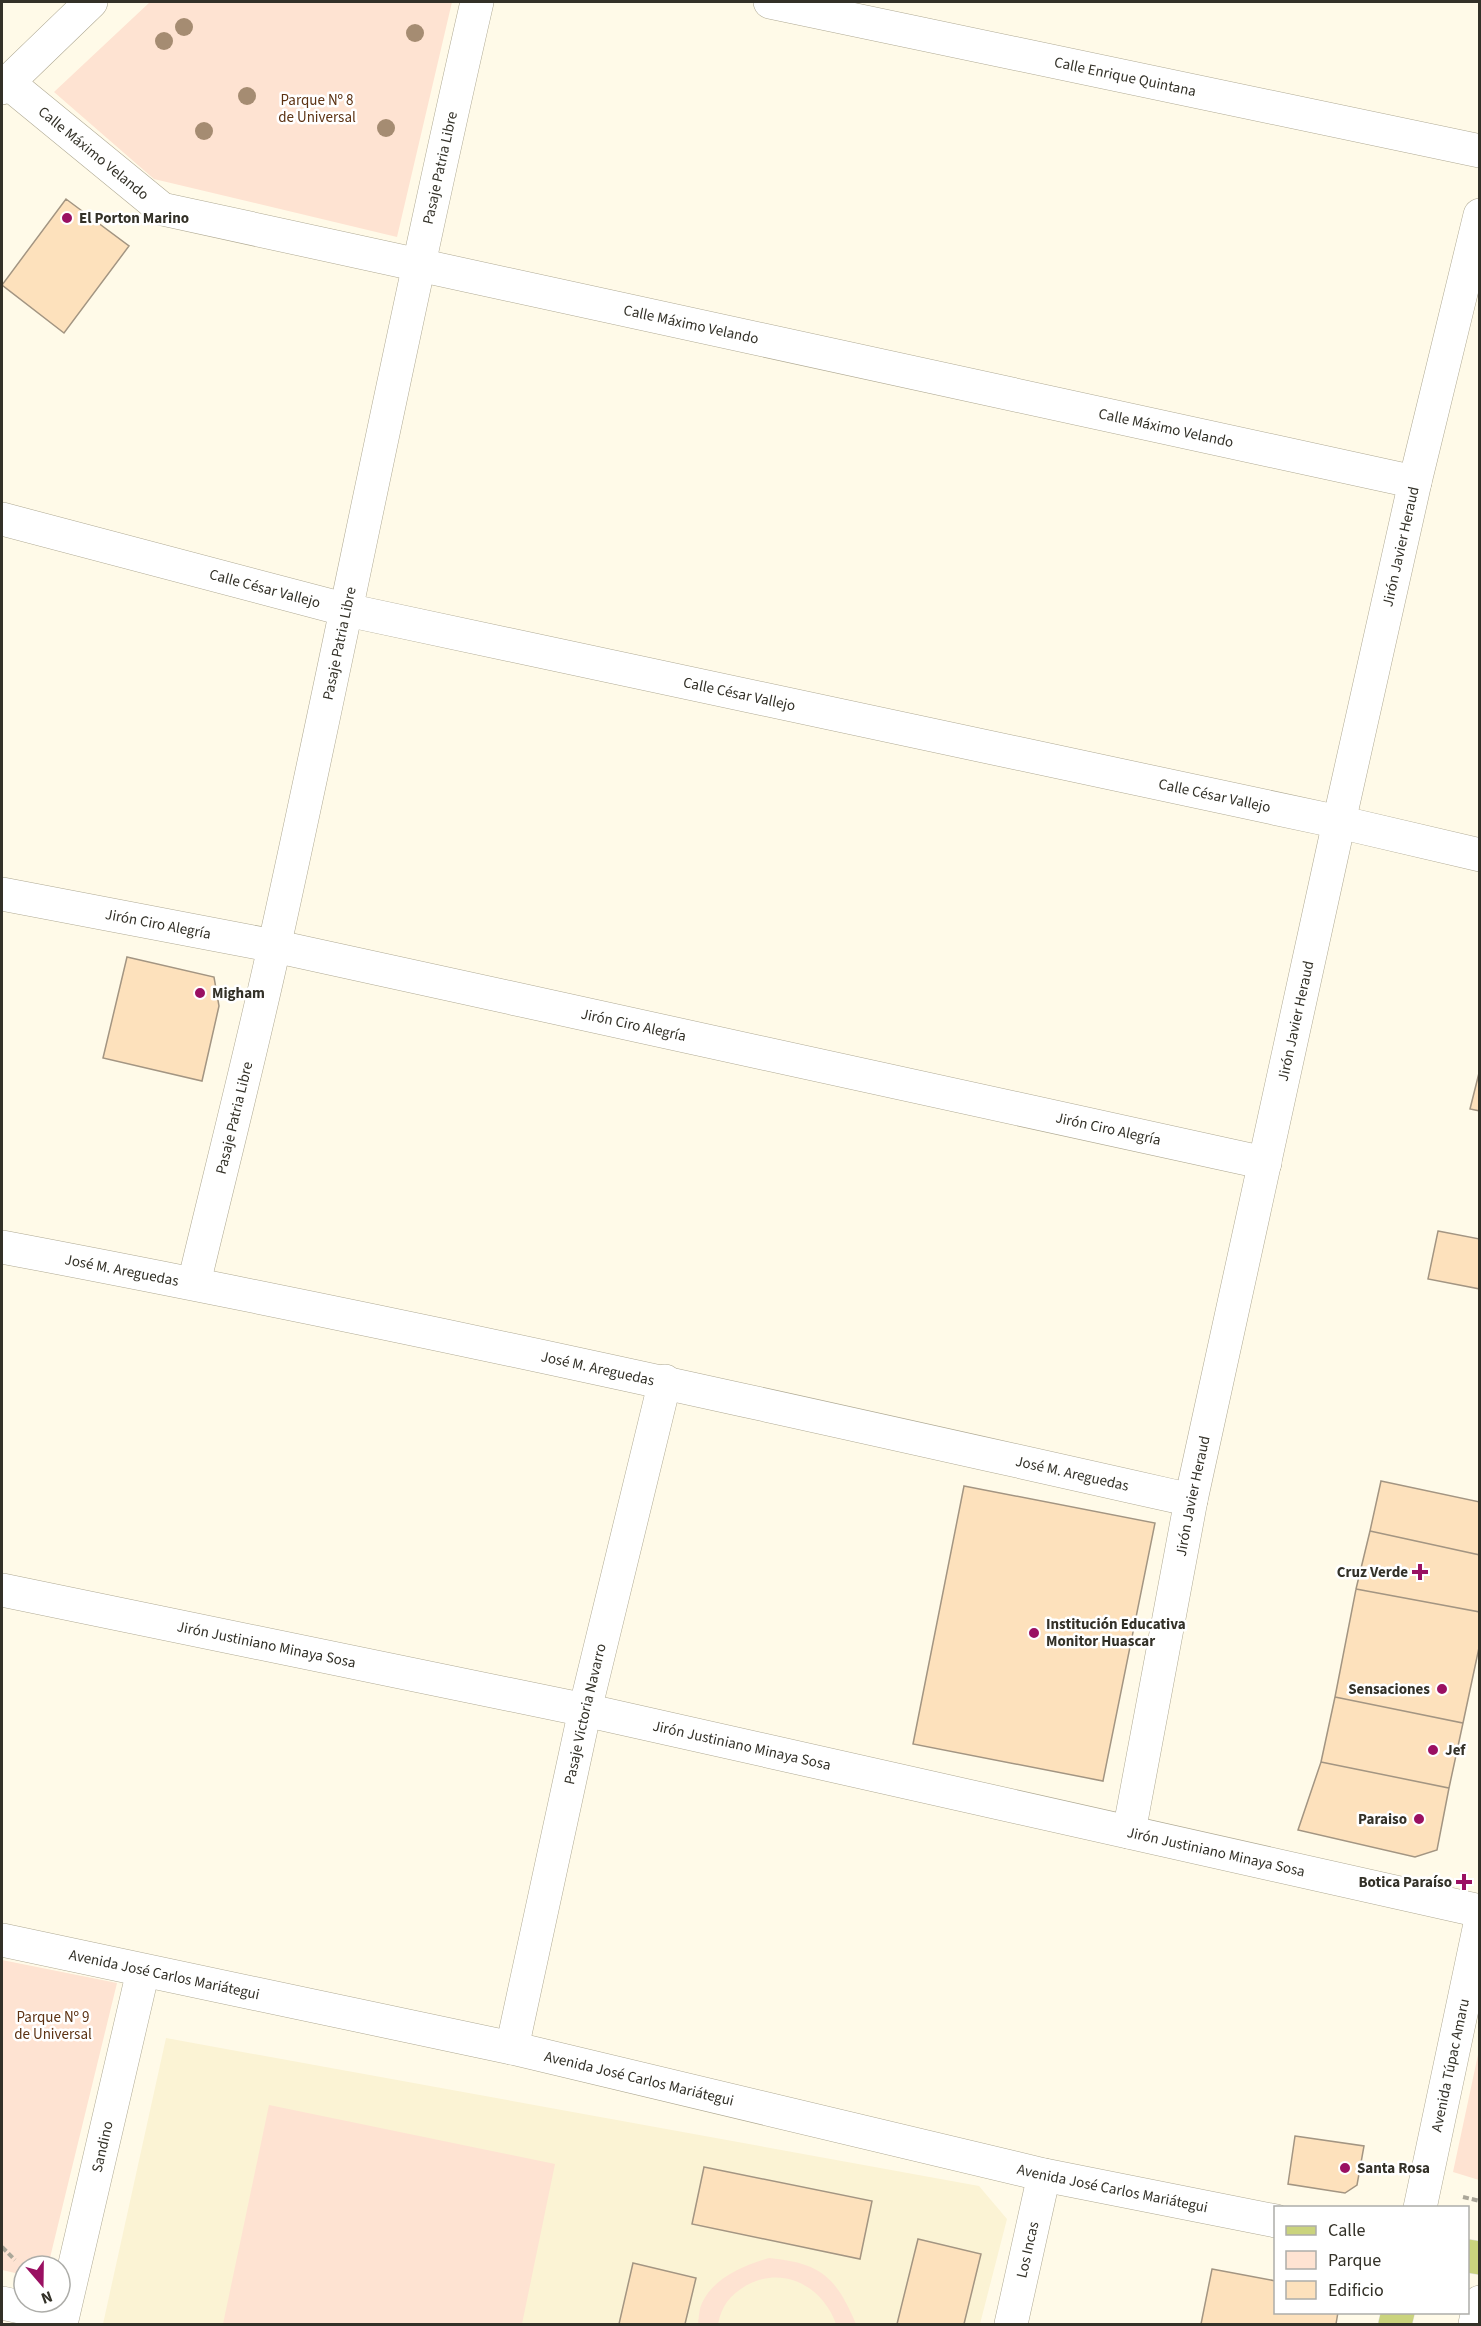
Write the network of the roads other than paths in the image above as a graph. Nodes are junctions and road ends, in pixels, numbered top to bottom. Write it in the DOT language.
graph roads {
  1 [pos="91,2"];
  2 [pos="477,2"];
  3 [pos="770,2"];
  4 [pos="4,85"];
  5 [pos="1479,151"];
  6 [pos="1479,215"];
  7 [pos="417,266"];
  8 [pos="1415,482"];
  9 [pos="2,519"];
  10 [pos="347,610"];
  11 [pos="1339,822"];
  12 [pos="1479,855"];
  13 [pos="2,894"];
  14 [pos="274,946"];
  15 [pos="1265,1163"];
  16 [pos="2,1247"];
  17 [pos="194,1283"];
  18 [pos="665,1381"];
  19 [pos="1191,1500"];
  20 [pos="2,1590"];
  21 [pos="585,1710"];
  22 [pos="1129,1832"];
  23 [pos="1479,1911"];
  24 [pos="1479,1924"];
  25 [pos="2,1940"];
  26 [pos="143,1971"];
  27 [pos="512,2048"];
  28 [pos="1044,2175"];
  29 [pos="1420,2206"];
  30 [pos="1274,2221"];
  31 [pos="1479,2302"];
  32 [pos="2,2303"];
  33 [pos="62,2320"];
  34 [pos="1011,2325"];
  35 [pos="1475,2325"];
  1 -- 4 [label="street"];
  2 -- 7 [label="street, Pasaje Patria Libre"];
  3 -- 5 [label="street, Calle Enrique Quintana"];
  4 -- 7 [label="street, Calle Máximo Velando"];
  6 -- 8 [label="street, Jirón Javier Heraud"];
  7 -- 8 [label="street, Calle Máximo Velando"];
  7 -- 10 [label="street, Pasaje Patria Libre"];
  8 -- 11 [label="street, Jirón Javier Heraud"];
  9 -- 10 [label="street, Calle César Vallejo"];
  10 -- 11 [label="street, Calle César Vallejo"];
  10 -- 14 [label="street, Pasaje Patria Libre"];
  11 -- 12 [label="street, Calle César Vallejo"];
  11 -- 15 [label="street, Jirón Javier Heraud"];
  13 -- 14 [label="street, Jirón Ciro Alegría"];
  14 -- 15 [label="street, Jirón Ciro Alegría"];
  14 -- 17 [label="street, Pasaje Patria Libre"];
  15 -- 19 [label="street, Jirón Javier Heraud"];
  16 -- 17 [label="street, José M. Areguedas"];
  17 -- 18 [label="street, José M. Areguedas"];
  18 -- 19 [label="street, José M. Areguedas"];
  18 -- 21 [label="street, Pasaje Victoria Navarro"];
  19 -- 22 [label="street, Jirón Javier Heraud"];
  20 -- 21 [label="street, Jirón Justiniano Minaya Sosa"];
  21 -- 22 [label="street, Jirón Justiniano Minaya Sosa"];
  21 -- 27 [label="street, Pasaje Victoria Navarro"];
  22 -- 23 [label="street, Jirón Justiniano Minaya Sosa"];
  24 -- 29 [label="street, Avenida Túpac Amaru"];
  25 -- 26 [label="street, Avenida José Carlos Mariátegui"];
  26 -- 27 [label="street, Avenida José Carlos Mariátegui"];
  26 -- 33 [label="street, Sandino"];
  27 -- 28 [label="street, Avenida José Carlos Mariátegui"];
  28 -- 30 [label="street, Avenida José Carlos Mariátegui"];
  28 -- 34 [label="street, Los Incas"];
  31 -- 35 [label="street"];
  32 -- 33 [label="street"];
}
